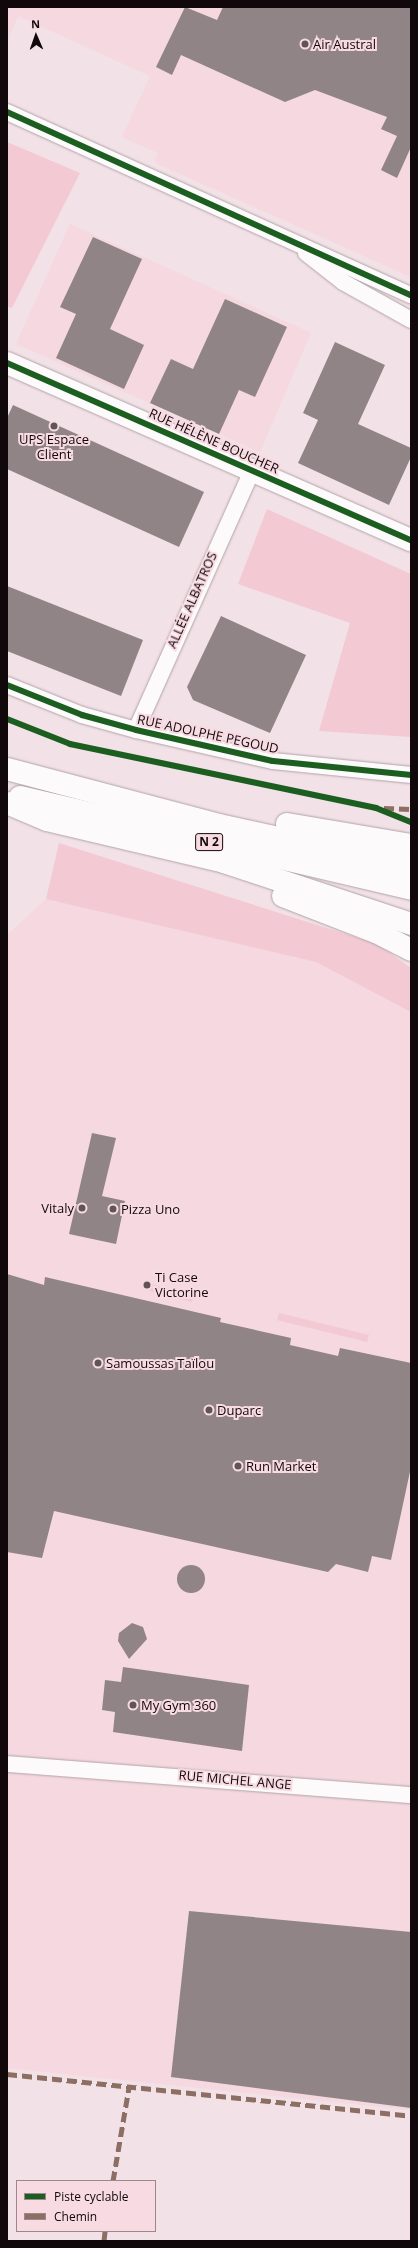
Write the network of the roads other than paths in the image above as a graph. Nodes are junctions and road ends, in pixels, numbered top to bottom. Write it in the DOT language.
graph roads {
  1 [pos="7,112"];
  2 [pos="295,244"];
  3 [pos="411,295"];
  4 [pos="411,320"];
  5 [pos="7,363"];
  6 [pos="252,471"];
  7 [pos="411,540"];
  8 [pos="7,685"];
  9 [pos="136,730"];
  10 [pos="15,771"];
  11 [pos="411,775"];
  12 [pos="7,794"];
  13 [pos="7,803"];
  14 [pos="133,841"];
  15 [pos="411,845"];
  16 [pos="411,867"];
  17 [pos="411,889"];
  18 [pos="411,924"];
  19 [pos="411,950"];
  20 [pos="7,1752"];
  21 [pos="7,1764"];
  22 [pos="58,1765"];
  23 [pos="411,1795"];
  1 -- 2 [label="street"];
  2 -- 3 [label="street"];
  2 -- 4 [label="street"];
  5 -- 6 [label="main road, RUE HÉLÈNE BOUCHER"];
  6 -- 7 [label="main road, RUE HÉLÈNE BOUCHER"];
  6 -- 9 [label="street, ALLÉE ALBATROS"];
  8 -- 9 [label="street, RUE ADOLPHE PEGOUD"];
  9 -- 11 [label="street, RUE ADOLPHE PEGOUD"];
  10 -- 15 [label="main road"];
  10 -- 16 [label="main road, N 2"];
  12 -- 17 [label="main road, N 2"];
  13 -- 14 [label="main road"];
  14 -- 18 [label="main road"];
  14 -- 19 [label="main road"];
  20 -- 22 [label="street, RUE MICHEL ANGE"];
  21 -- 22 [label="street, RUE MICHEL ANGE"];
  22 -- 23 [label="street, RUE MICHEL ANGE"];
}
